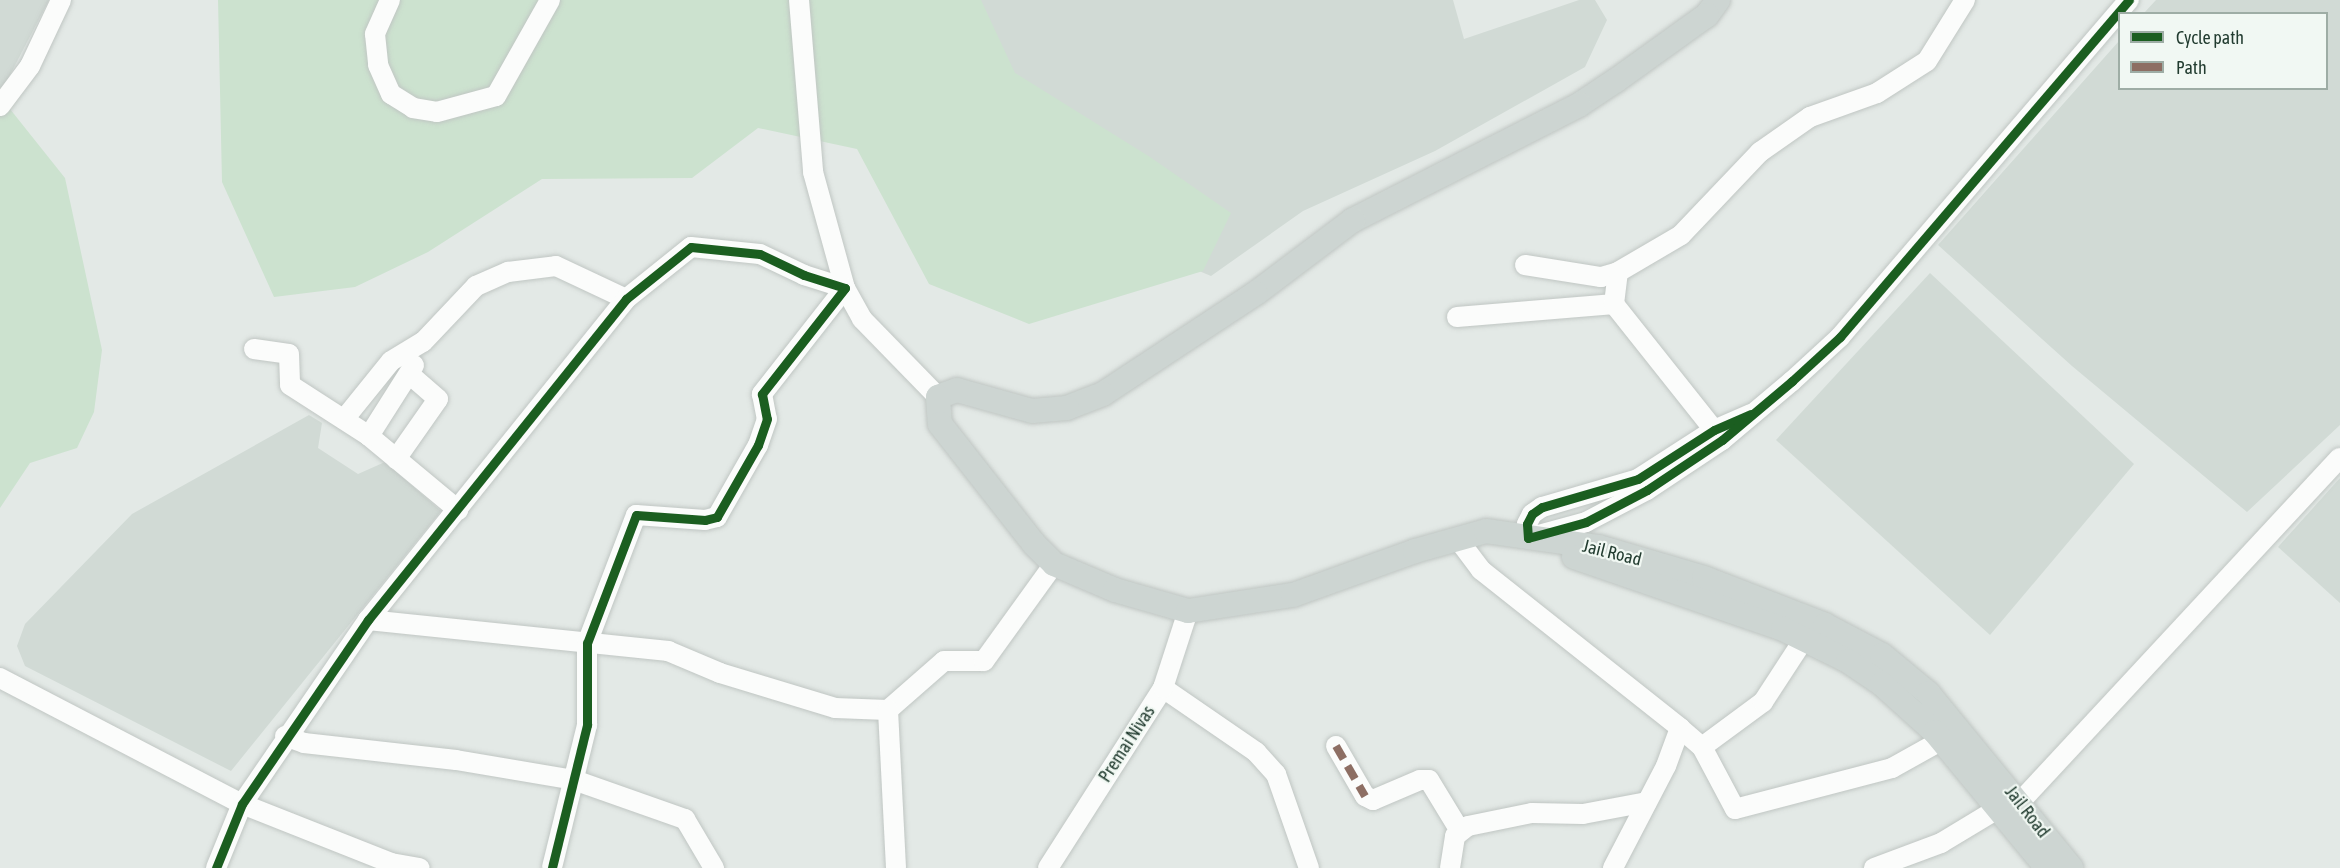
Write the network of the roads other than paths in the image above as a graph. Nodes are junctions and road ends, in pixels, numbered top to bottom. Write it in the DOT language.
graph roads {
  1 [pos="61,0"];
  2 [pos="390,0"];
  3 [pos="550,0"];
  4 [pos="799,0"];
  5 [pos="1718,0"];
  6 [pos="1965,0"];
  7 [pos="2129,0"];
  8 [pos="2119,12"];
  9 [pos="2118,13"];
  10 [pos="0,106"];
  11 [pos="1526,265"];
  12 [pos="1618,272"];
  13 [pos="845,288"];
  14 [pos="626,298"];
  15 [pos="1614,304"];
  16 [pos="1457,317"];
  17 [pos="423,342"];
  18 [pos="254,349"];
  19 [pos="410,375"];
  20 [pos="938,397"];
  21 [pos="345,418"];
  22 [pos="1718,435"];
  23 [pos="369,436"];
  24 [pos="2340,458"];
  25 [pos="396,459"];
  26 [pos="458,510"];
  27 [pos="1456,538"];
  28 [pos="1528,538"];
  29 [pos="1054,564"];
  30 [pos="1188,611"];
  31 [pos="368,620"];
  32 [pos="1804,639"];
  33 [pos="586,643"];
  34 [pos="0,678"];
  35 [pos="1163,688"];
  36 [pos="888,710"];
  37 [pos="1680,728"];
  38 [pos="285,736"];
  39 [pos="1942,740"];
  40 [pos="1336,746"];
  41 [pos="1702,747"];
  42 [pos="574,780"];
  43 [pos="1647,802"];
  44 [pos="242,804"];
  45 [pos="2009,805"];
  46 [pos="1460,831"];
  47 [pos="707,866"];
  48 [pos="216,868"];
  49 [pos="420,868"];
  50 [pos="552,868"];
  51 [pos="896,868"];
  52 [pos="1048,868"];
  53 [pos="1309,868"];
  54 [pos="1450,868"];
  55 [pos="1613,868"];
  56 [pos="1874,868"];
  57 [pos="2047,868"];
  58 [pos="2071,868"];
  1 -- 10 [label="street"];
  2 -- 3 [label="street"];
  4 -- 13 [label="street"];
  5 -- 20 [label="main road"];
  6 -- 12 [label="street"];
  7 -- 8 [label="street"];
  9 -- 22 [label="street"];
  11 -- 12 [label="street"];
  12 -- 15 [label="street"];
  13 -- 14 [label="street"];
  13 -- 20 [label="street"];
  13 -- 33 [label="street"];
  14 -- 17 [label="street"];
  14 -- 26 [label="street"];
  15 -- 16 [label="street"];
  15 -- 22 [label="street"];
  17 -- 19 [label="street"];
  17 -- 21 [label="street"];
  18 -- 21 [label="street"];
  19 -- 23 [label="street"];
  19 -- 25 [label="street"];
  20 -- 29 [label="main road"];
  21 -- 23 [label="street"];
  22 -- 28 [label="street"];
  22 -- 28 [label="street"];
  23 -- 25 [label="street"];
  24 -- 45 [label="street"];
  25 -- 26 [label="street"];
  26 -- 31 [label="street"];
  27 -- 28 [label="main road"];
  27 -- 30 [label="main road"];
  27 -- 37 [label="street"];
  28 -- 32 [label="main road, Jail Road"];
  28 -- 45 [label="main road, Jail Road"];
  29 -- 30 [label="main road"];
  29 -- 36 [label="street"];
  30 -- 35 [label="street, Premai Nivas"];
  31 -- 33 [label="street"];
  31 -- 38 [label="street"];
  32 -- 39 [label="main road, Jail Road"];
  32 -- 41 [label="street"];
  33 -- 36 [label="street"];
  33 -- 42 [label="street"];
  34 -- 44 [label="street"];
  35 -- 52 [label="street, Premai Nivas"];
  35 -- 53 [label="street"];
  36 -- 51 [label="street"];
  37 -- 41 [label="street"];
  37 -- 43 [label="street"];
  38 -- 42 [label="street"];
  38 -- 44 [label="street"];
  39 -- 41 [label="street"];
  39 -- 45 [label="main road, Jail Road"];
  40 -- 46 [label="street"];
  42 -- 47 [label="street"];
  42 -- 50 [label="street"];
  43 -- 46 [label="street"];
  43 -- 55 [label="street"];
  44 -- 48 [label="street"];
  44 -- 49 [label="street"];
  45 -- 56 [label="street"];
  45 -- 57 [label="main road, Jail Road"];
  45 -- 58 [label="main road, Jail Road"];
  46 -- 54 [label="street"];
}
